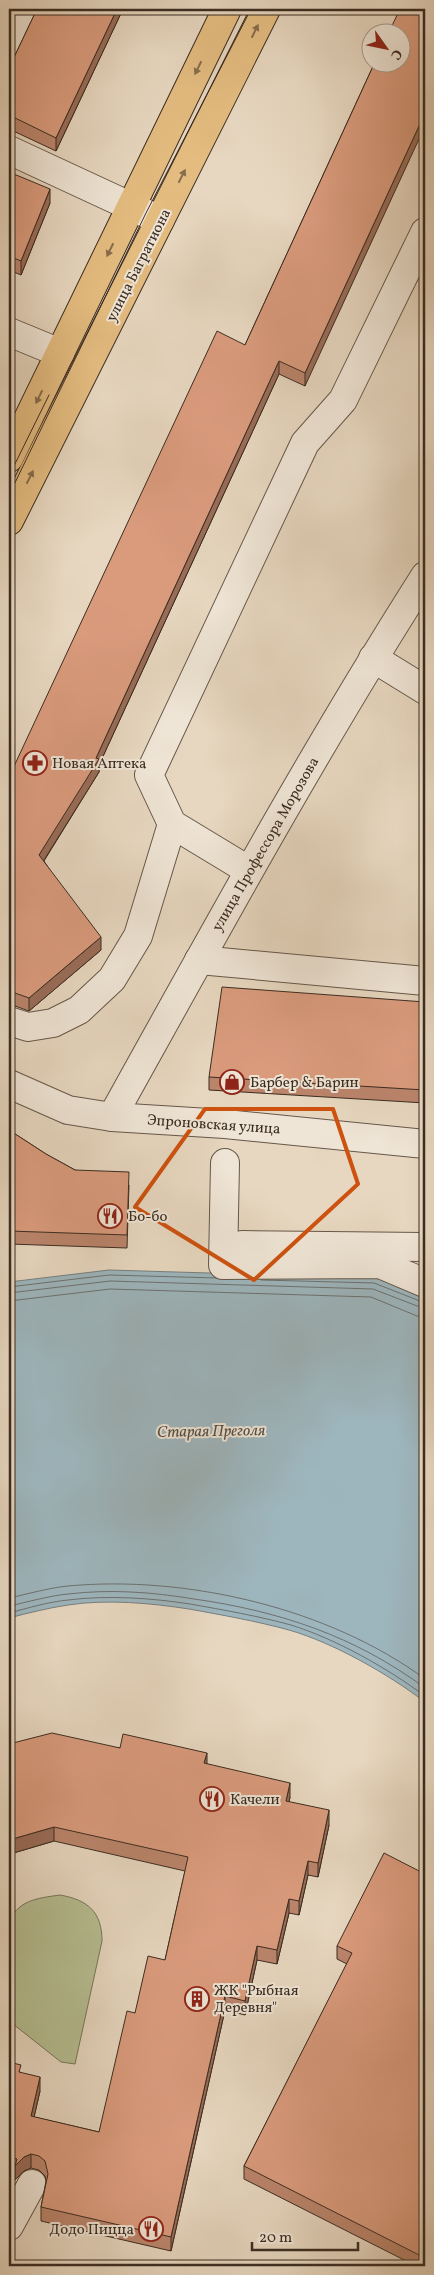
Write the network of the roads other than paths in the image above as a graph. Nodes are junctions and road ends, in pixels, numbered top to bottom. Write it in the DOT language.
graph roads {
  1 [pos="24,9"];
  2 [pos="227,9"];
  3 [pos="266,9"];
  4 [pos="9,41"];
  5 [pos="9,150"];
  6 [pos="131,206"];
  7 [pos="160,220"];
  8 [pos="425,232"];
  9 [pos="9,332"];
  10 [pos="60,353"];
  11 [pos="9,458"];
  12 [pos="9,520"];
  13 [pos="425,576"];
  14 [pos="373,658"];
  15 [pos="425,690"];
  16 [pos="172,824"];
  17 [pos="248,870"];
  18 [pos="199,960"];
  19 [pos="425,981"];
  20 [pos="9,1021"];
  21 [pos="9,1084"];
  22 [pos="112,1117"];
  23 [pos="425,1144"];
  24 [pos="225,1163"];
  25 [pos="242,1245"];
  26 [pos="425,1246"];
  27 [pos="425,1283"];
  28 [pos="32,2184"];
  29 [pos="9,2226"];
  1 -- 4 [label="street"];
  2 -- 6 [label="main road, улица Багратиона, one-way"];
  7 -- 3 [label="main road, улица Багратиона, one-way"];
  5 -- 6 [label="street"];
  6 -- 7 [label="street"];
  6 -- 10 [label="main road, улица Багратиона, one-way"];
  12 -- 7 [label="main road, улица Багратиона, one-way"];
  8 -- 16 [label="street"];
  9 -- 10 [label="street"];
  10 -- 11 [label="main road, улица Багратиона, one-way"];
  13 -- 14 [label="street, улица Профессора Морозова"];
  14 -- 15 [label="street"];
  14 -- 17 [label="street, улица Профессора Морозова"];
  16 -- 17 [label="street"];
  16 -- 20 [label="street"];
  17 -- 18 [label="street, улица Профессора Морозова"];
  18 -- 19 [label="street"];
  18 -- 22 [label="street, улица Профессора Морозова"];
  21 -- 22 [label="street, Эпроновская улица"];
  22 -- 23 [label="street, Эпроновская улица"];
  24 -- 27 [label="street"];
  25 -- 26 [label="street"];
  28 -- 29 [label="street"];
}
